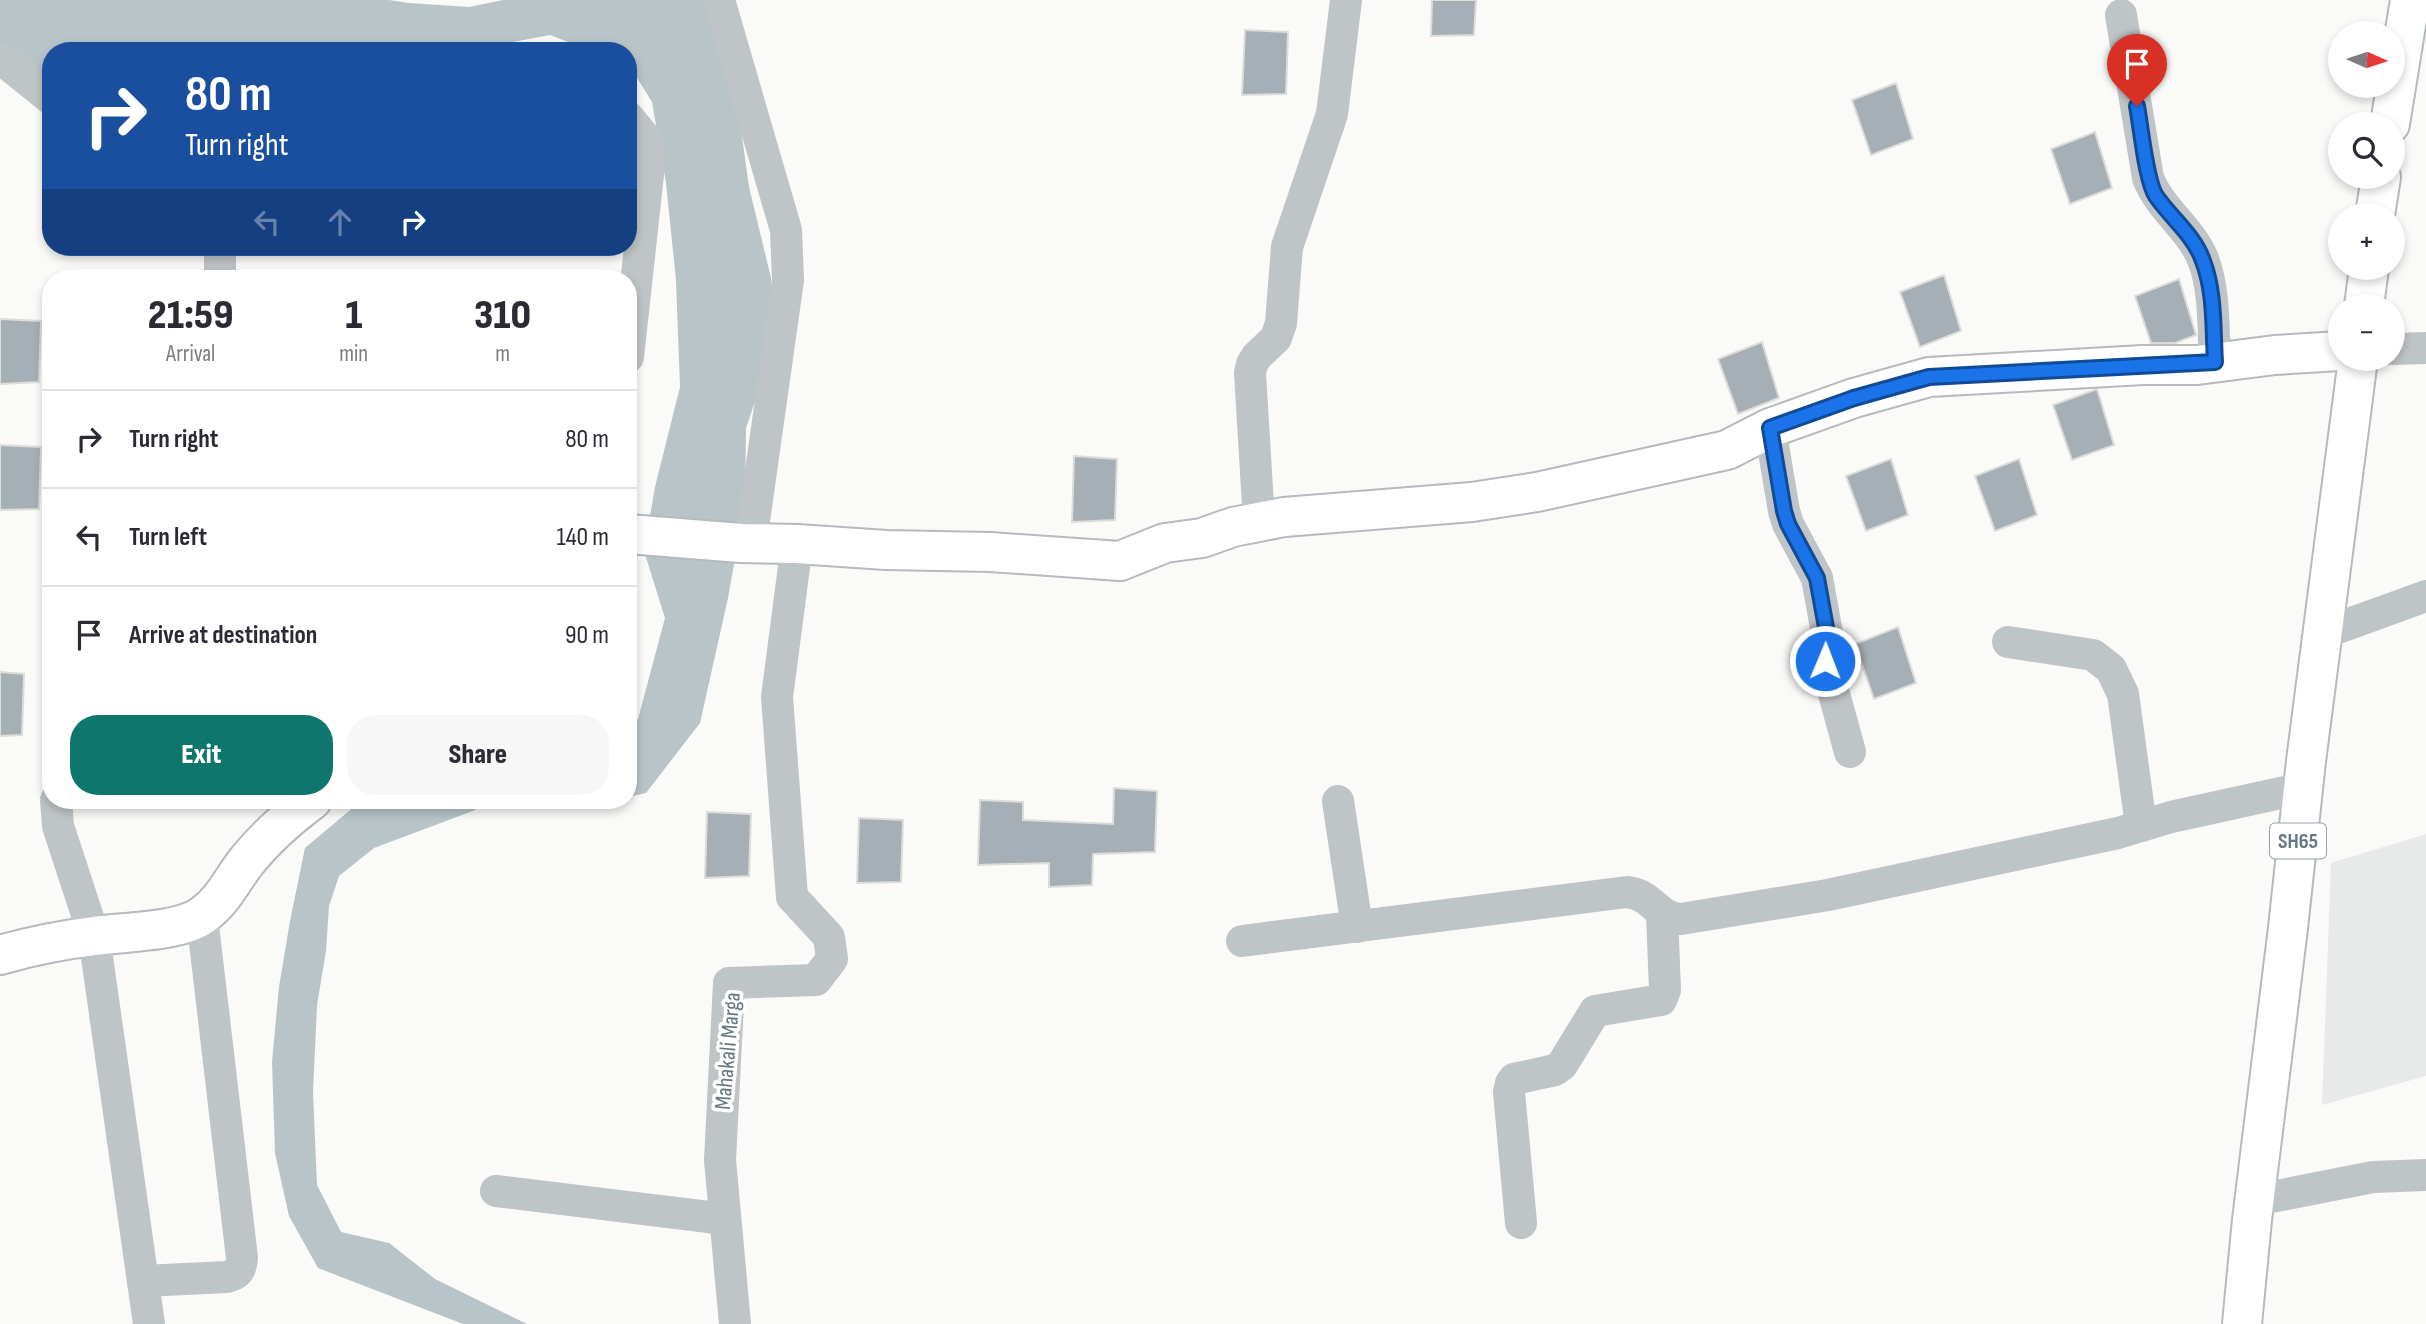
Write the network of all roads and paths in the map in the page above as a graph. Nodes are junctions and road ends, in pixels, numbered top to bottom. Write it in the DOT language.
graph roads {
  1 [pos="719,0"];
  2 [pos="1346,0"];
  3 [pos="2410,0"];
  4 [pos="2121,15"];
  5 [pos="0,58"];
  6 [pos="42,92"];
  7 [pos="2392,112"];
  8 [pos="637,128"];
  9 [pos="637,275"];
  10 [pos="2426,348"];
  11 [pos="2405,349"];
  12 [pos="2328,352"];
  13 [pos="2215,362"];
  14 [pos="2357,371"];
  15 [pos="1770,428"];
  16 [pos="1259,522"];
  17 [pos="637,535"];
  18 [pos="746,543"];
  19 [pos="797,544"];
  20 [pos="2426,596"];
  21 [pos="2324,633"];
  22 [pos="2008,642"];
  23 [pos="1850,752"];
  24 [pos="2303,788"];
  25 [pos="1338,801"];
  26 [pos="57,809"];
  27 [pos="293,809"];
  28 [pos="2141,826"];
  29 [pos="1662,914"];
  30 [pos="202,917"];
  31 [pos="1357,927"];
  32 [pos="94,936"];
  33 [pos="1242,941"];
  34 [pos="0,955"];
  35 [pos="2426,1175"];
  36 [pos="496,1191"];
  37 [pos="2256,1200"];
  38 [pos="725,1219"];
  39 [pos="1521,1223"];
  40 [pos="143,1281"];
  41 [pos="149,1324"];
  42 [pos="735,1324"];
  43 [pos="2242,1324"];
  1 -- 18 [label="street"];
  2 -- 16 [label="street"];
  3 -- 7 [label="main road"];
  4 -- 13 [label="street"];
  5 -- 6 [label="street"];
  8 -- 9 [label="street"];
  10 -- 11 [label="street"];
  12 -- 13 [label="main road"];
  13 -- 15 [label="main road"];
  14 -- 21 [label="main road, SH65"];
  15 -- 16 [label="main road"];
  15 -- 23 [label="street"];
  16 -- 19 [label="main road"];
  17 -- 18 [label="main road"];
  18 -- 19 [label="main road"];
  19 -- 38 [label="street, Mahakali Marga"];
  20 -- 21 [label="street"];
  21 -- 24 [label="main road, SH65"];
  22 -- 28 [label="street"];
  24 -- 28 [label="street"];
  24 -- 37 [label="main road, SH65"];
  25 -- 31 [label="street"];
  26 -- 32 [label="street"];
  27 -- 30 [label="main road"];
  28 -- 29 [label="street"];
  29 -- 31 [label="street"];
  29 -- 39 [label="street"];
  30 -- 32 [label="main road"];
  30 -- 40 [label="street"];
  31 -- 33 [label="street"];
  32 -- 34 [label="main road"];
  32 -- 40 [label="street"];
  35 -- 37 [label="street"];
  36 -- 38 [label="street"];
  37 -- 43 [label="main road, SH65"];
  38 -- 42 [label="street, Mahakali Marga"];
  40 -- 41 [label="street"];
}
